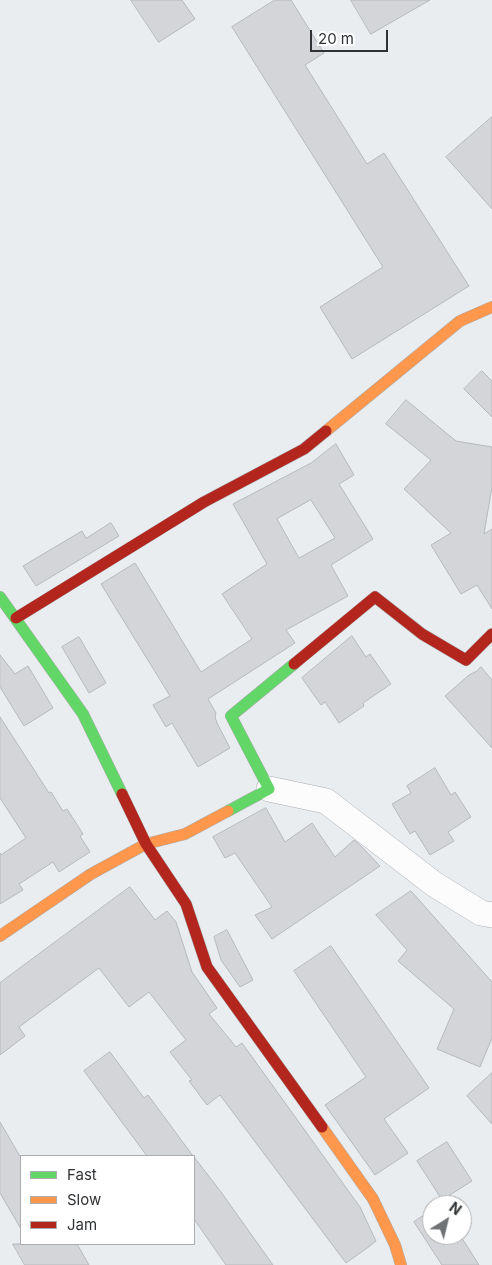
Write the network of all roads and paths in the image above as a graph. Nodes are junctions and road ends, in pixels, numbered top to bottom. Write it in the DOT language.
graph roads {
  1 [pos="492,307"];
  2 [pos="0,597"];
  3 [pos="16,618"];
  4 [pos="492,634"];
  5 [pos="269,789"];
  6 [pos="146,844"];
  7 [pos="492,915"];
  8 [pos="0,936"];
  9 [pos="401,1265"];
  1 -- 3 [label="street"];
  2 -- 3 [label="street"];
  3 -- 6 [label="street"];
  4 -- 5 [label="street"];
  5 -- 6 [label="street"];
  5 -- 7 [label="street"];
  6 -- 8 [label="street"];
  6 -- 9 [label="street"];
}
